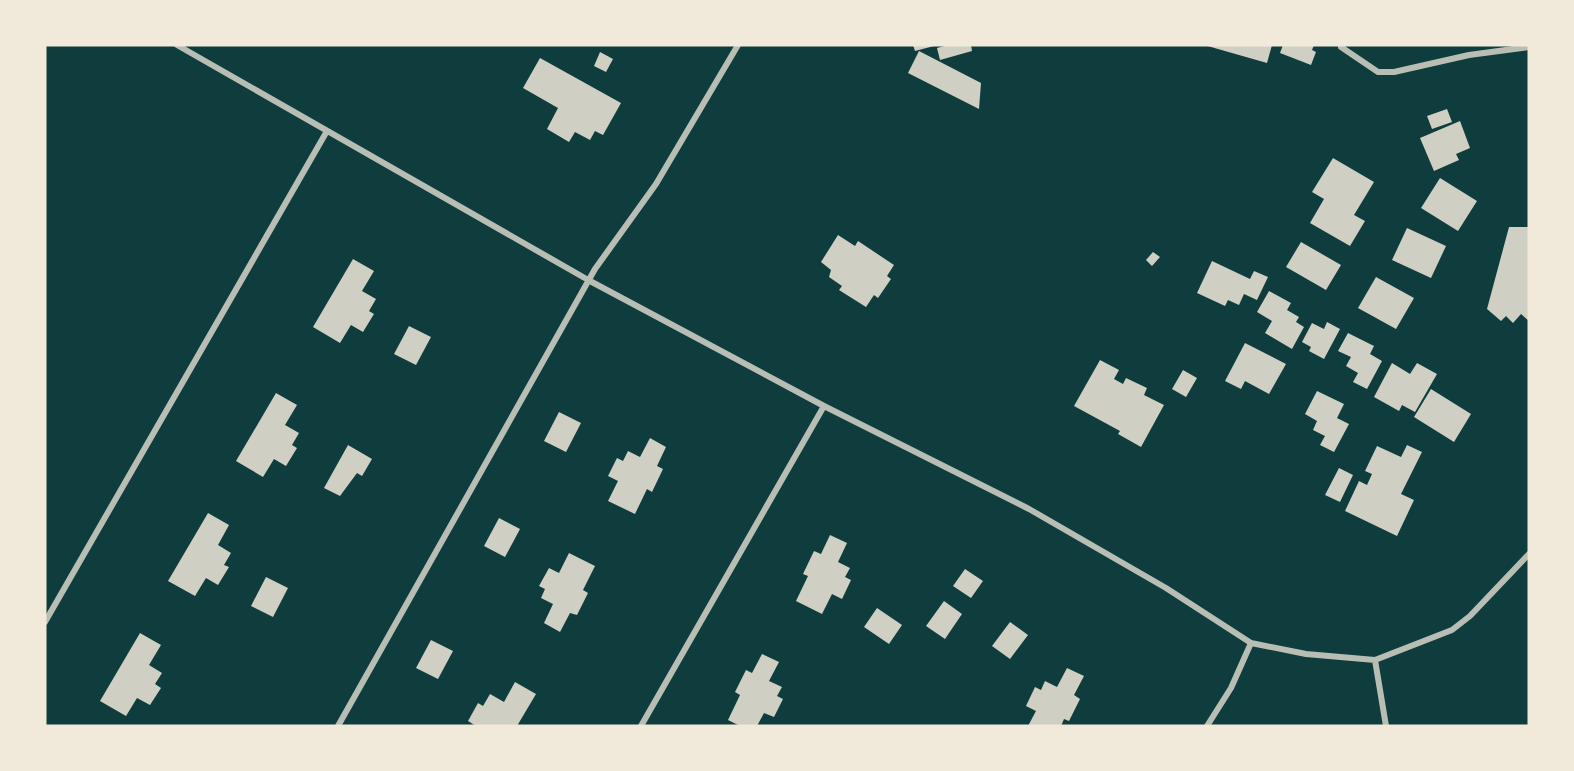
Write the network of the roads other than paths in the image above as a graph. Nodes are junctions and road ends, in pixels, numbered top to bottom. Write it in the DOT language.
graph roads {
  1 [pos="177,45"];
  2 [pos="738,45"];
  3 [pos="1341,47"];
  4 [pos="1529,47"];
  5 [pos="327,131"];
  6 [pos="590,281"];
  7 [pos="824,406"];
  8 [pos="1529,554"];
  9 [pos="45,622"];
  10 [pos="1251,643"];
  11 [pos="1376,660"];
  12 [pos="338,726"];
  13 [pos="641,726"];
  14 [pos="1207,726"];
  15 [pos="1386,726"];
  1 -- 5 [label="street"];
  2 -- 6 [label="street"];
  3 -- 4 [label="street"];
  5 -- 6 [label="street"];
  5 -- 9 [label="street"];
  6 -- 7 [label="street"];
  6 -- 12 [label="street"];
  7 -- 10 [label="street"];
  7 -- 13 [label="street"];
  8 -- 11 [label="street"];
  10 -- 11 [label="street"];
  10 -- 14 [label="street"];
  11 -- 15 [label="street"];
}
